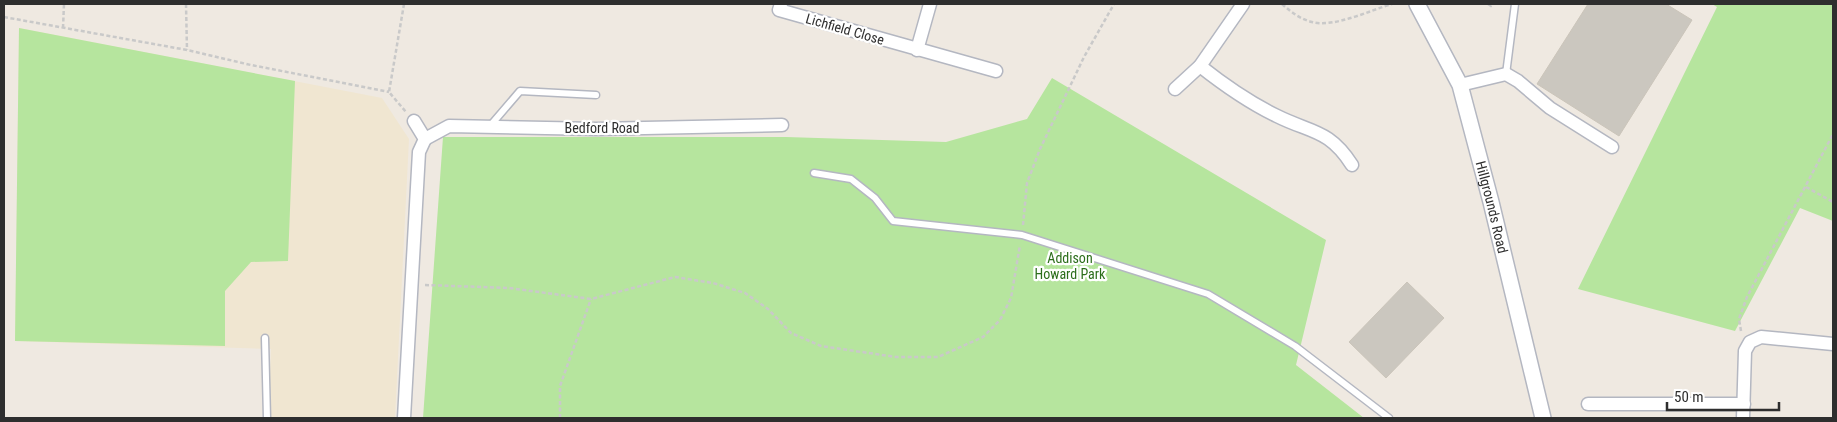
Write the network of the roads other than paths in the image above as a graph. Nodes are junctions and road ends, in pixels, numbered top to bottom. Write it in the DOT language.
graph roads {
  1 [pos="781,4"];
  2 [pos="930,4"];
  3 [pos="1243,4"];
  4 [pos="1417,4"];
  5 [pos="1515,4"];
  6 [pos="917,50"];
  7 [pos="1200,66"];
  8 [pos="996,71"];
  9 [pos="1506,74"];
  10 [pos="1460,86"];
  11 [pos="1175,89"];
  12 [pos="596,95"];
  13 [pos="414,121"];
  14 [pos="782,125"];
  15 [pos="490,127"];
  16 [pos="425,139"];
  17 [pos="1612,147"];
  18 [pos="1352,165"];
  19 [pos="814,173"];
  20 [pos="265,338"];
  21 [pos="1833,344"];
  22 [pos="1588,404"];
  23 [pos="1744,404"];
  24 [pos="267,418"];
  25 [pos="404,418"];
  26 [pos="1389,418"];
  27 [pos="1543,418"];
  28 [pos="1744,418"];
  1 -- 6 [label="street, Lichfield Close"];
  2 -- 6 [label="street"];
  3 -- 7 [label="street"];
  4 -- 10 [label="street, Hillgrounds Road"];
  5 -- 9 [label="lane"];
  6 -- 8 [label="street, Lichfield Close"];
  7 -- 11 [label="street"];
  7 -- 18 [label="street"];
  9 -- 10 [label="street"];
  9 -- 17 [label="street"];
  10 -- 27 [label="street, Hillgrounds Road"];
  12 -- 15 [label="lane"];
  13 -- 16 [label="street"];
  14 -- 15 [label="street, Bedford Road"];
  15 -- 16 [label="street, Bedford Road"];
  16 -- 25 [label="street"];
  19 -- 26 [label="lane"];
  20 -- 24 [label="lane"];
  21 -- 23 [label="street"];
  22 -- 23 [label="street"];
  23 -- 28 [label="street"];
}
